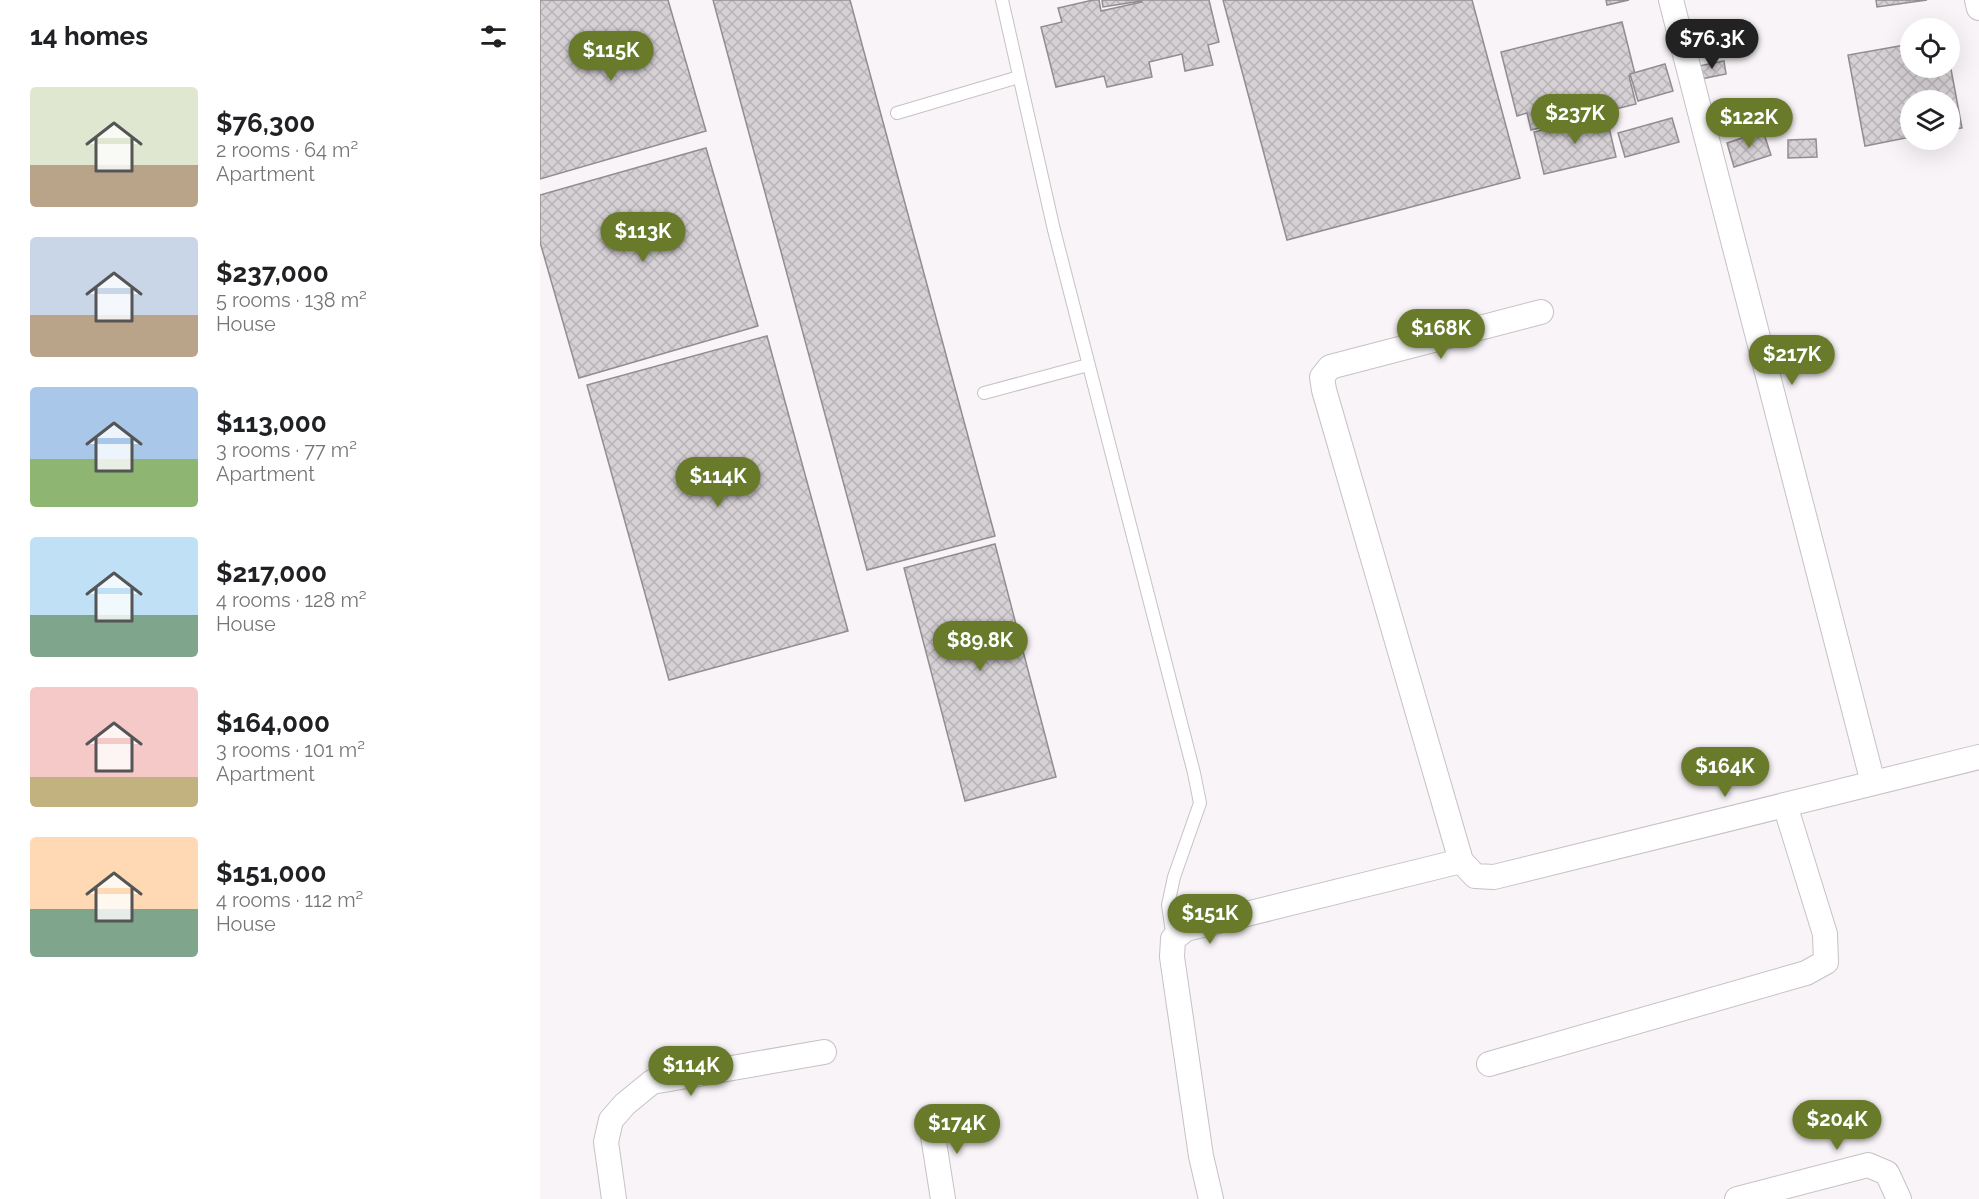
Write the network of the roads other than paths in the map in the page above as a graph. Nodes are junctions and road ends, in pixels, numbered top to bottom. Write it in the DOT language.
graph roads {
  1 [pos="1002,0"];
  2 [pos="1671,0"];
  3 [pos="1977,0"];
  4 [pos="1979,8"];
  5 [pos="1019,76"];
  6 [pos="897,113"];
  7 [pos="1541,312"];
  8 [pos="1089,365"];
  9 [pos="984,393"];
  10 [pos="1979,756"];
  11 [pos="1873,783"];
  12 [pos="1785,805"];
  13 [pos="1461,861"];
  14 [pos="1173,939"];
  15 [pos="824,1052"];
  16 [pos="1489,1064"];
  17 [pos="930,1117"];
  18 [pos="614,1199"];
  19 [pos="943,1199"];
  20 [pos="1211,1199"];
  21 [pos="1737,1199"];
  22 [pos="1899,1199"];
  1 -- 5 [label="lane"];
  2 -- 11 [label="street"];
  3 -- 4 [label="street"];
  5 -- 6 [label="lane"];
  5 -- 8 [label="lane"];
  7 -- 13 [label="street"];
  8 -- 9 [label="lane"];
  8 -- 14 [label="lane"];
  10 -- 11 [label="street"];
  11 -- 12 [label="street"];
  12 -- 13 [label="street"];
  12 -- 16 [label="street"];
  13 -- 14 [label="street"];
  14 -- 20 [label="street"];
  15 -- 18 [label="street"];
  17 -- 19 [label="street"];
  21 -- 22 [label="street"];
}
